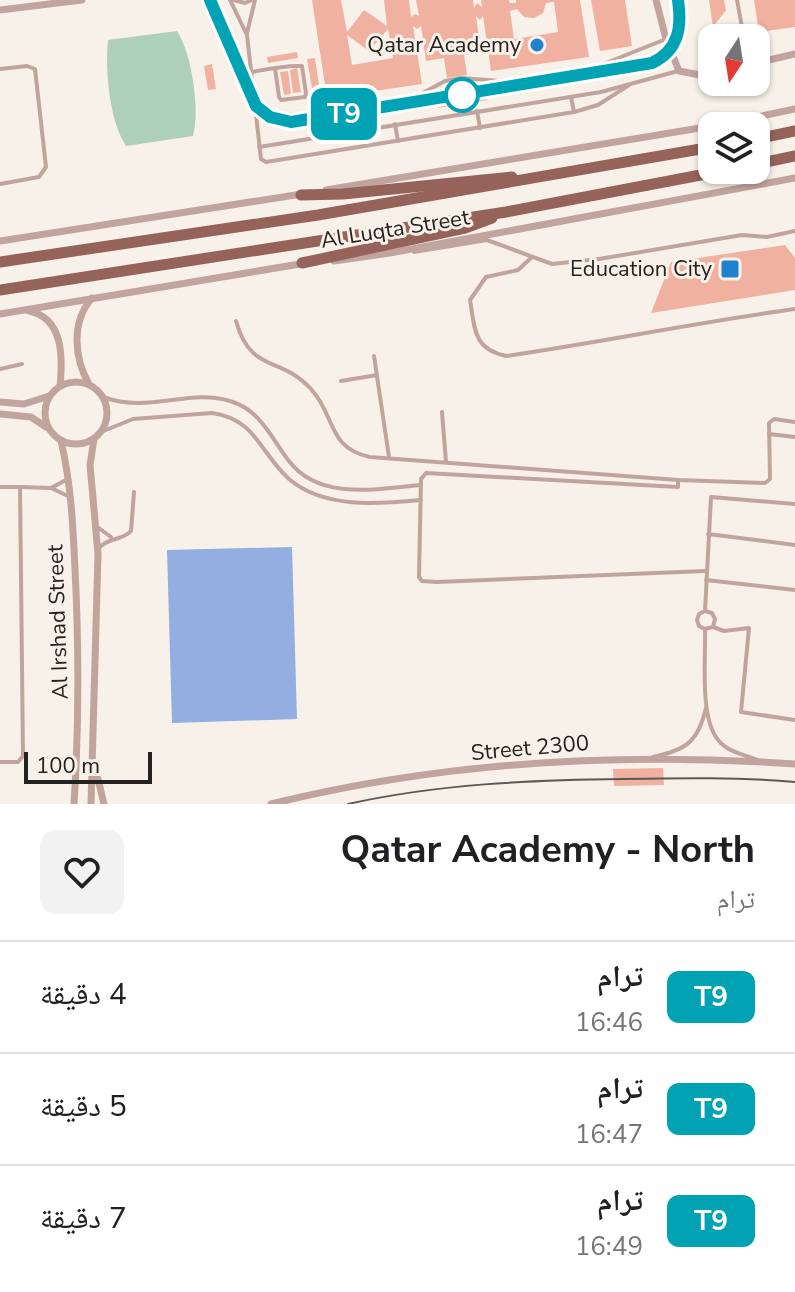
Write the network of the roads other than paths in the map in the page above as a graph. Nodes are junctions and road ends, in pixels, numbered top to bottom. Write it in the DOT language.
graph roads {
  1 [pos="74,0"];
  2 [pos="82,0"];
  3 [pos="232,0"];
  4 [pos="253,0"];
  5 [pos="656,0"];
  6 [pos="737,0"];
  7 [pos="0,10"];
  8 [pos="741,24"];
  9 [pos="247,35"];
  10 [pos="666,39"];
  11 [pos="795,54"];
  12 [pos="770,60"];
  13 [pos="275,68"];
  14 [pos="0,69"];
  15 [pos="252,72"];
  16 [pos="682,72"];
  17 [pos="698,75"];
  18 [pos="629,85"];
  19 [pos="255,96"];
  20 [pos="571,97"];
  21 [pos="795,109"];
  22 [pos="477,111"];
  23 [pos="574,112"];
  24 [pos="770,114"];
  25 [pos="395,124"];
  26 [pos="480,128"];
  27 [pos="698,129"];
  28 [pos="795,131"];
  29 [pos="770,136"];
  30 [pos="398,141"];
  31 [pos="259,147"];
  32 [pos="698,150"];
  33 [pos="795,156"];
  34 [pos="770,161"];
  35 [pos="580,171"];
  36 [pos="698,176"];
  37 [pos="795,178"];
  38 [pos="0,184"];
  39 [pos="301,195"];
  40 [pos="506,212"];
  41 [pos="795,231"];
  42 [pos="0,241"];
  43 [pos="390,253"];
  44 [pos="531,258"];
  45 [pos="0,262"];
  46 [pos="302,263"];
  47 [pos="0,290"];
  48 [pos="92,298"];
  49 [pos="23,309"];
  50 [pos="795,309"];
  51 [pos="0,314"];
  52 [pos="236,321"];
  53 [pos="374,356"];
  54 [pos="22,364"];
  55 [pos="0,369"];
  56 [pos="377,375"];
  57 [pos="341,381"];
  58 [pos="89,384"];
  59 [pos="60,386"];
  60 [pos="49,396"];
  61 [pos="103,397"];
  62 [pos="0,402"];
  63 [pos="442,412"];
  64 [pos="0,414"];
  65 [pos="795,422"];
  66 [pos="49,430"];
  67 [pos="101,432"];
  68 [pos="769,434"];
  69 [pos="795,437"];
  70 [pos="94,439"];
  71 [pos="61,441"];
  72 [pos="389,457"];
  73 [pos="446,462"];
  74 [pos="68,479"];
  75 [pos="678,480"];
  76 [pos="421,485"];
  77 [pos="0,487"];
  78 [pos="20,487"];
  79 [pos="51,488"];
  80 [pos="134,492"];
  81 [pos="70,497"];
  82 [pos="421,500"];
  83 [pos="795,504"];
  84 [pos="96,526"];
  85 [pos="708,534"];
  86 [pos="113,538"];
  87 [pos="795,545"];
  88 [pos="98,550"];
  89 [pos="705,571"];
  90 [pos="706,580"];
  91 [pos="795,590"];
  92 [pos="705,611"];
  93 [pos="713,627"];
  94 [pos="705,629"];
  95 [pos="707,706"];
  96 [pos="795,720"];
  97 [pos="93,758"];
  98 [pos="645,758"];
  99 [pos="0,762"];
  100 [pos="764,762"];
  101 [pos="795,764"];
  102 [pos="74,804"];
  103 [pos="91,804"];
  104 [pos="104,804"];
  105 [pos="271,804"];
  1 -- 2 [label="street"];
  1 -- 7 [label="street"];
  3 -- 4 [label="lane"];
  3 -- 9 [label="lane"];
  4 -- 9 [label="lane"];
  5 -- 10 [label="street"];
  6 -- 8 [label="lane"];
  9 -- 15 [label="lane"];
  10 -- 16 [label="street"];
  10 -- 19 [label="lane"];
  11 -- 12 [label="street"];
  13 -- 13 [label="lane"];
  13 -- 15 [label="lane"];
  14 -- 38 [label="lane"];
  15 -- 19 [label="lane"];
  16 -- 17 [label="street"];
  16 -- 18 [label="lane"];
  18 -- 20 [label="lane"];
  18 -- 23 [label="lane"];
  19 -- 31 [label="lane"];
  20 -- 22 [label="lane"];
  20 -- 23 [label="lane"];
  21 -- 24 [label="street"];
  22 -- 25 [label="lane"];
  22 -- 26 [label="lane"];
  23 -- 26 [label="lane"];
  25 -- 30 [label="lane"];
  25 -- 31 [label="lane"];
  26 -- 30 [label="lane"];
  27 -- 39 [label="street"];
  28 -- 29 [label="main road"];
  30 -- 31 [label="lane"];
  32 -- 35 [label="main road, Al Luqta Street"];
  33 -- 34 [label="main road"];
  35 -- 39 [label="main road"];
  35 -- 45 [label="main road, Al Luqta Street"];
  36 -- 40 [label="main road, Al Luqta Street"];
  37 -- 43 [label="street, Al Luqta Street"];
  39 -- 42 [label="street"];
  40 -- 46 [label="main road"];
  40 -- 47 [label="main road, Al Luqta Street"];
  41 -- 44 [label="lane"];
  43 -- 44 [label="lane"];
  43 -- 46 [label="street, Al Luqta Street"];
  44 -- 50 [label="lane"];
  46 -- 48 [label="street, Al Luqta Street"];
  48 -- 49 [label="street, Al Luqta Street"];
  48 -- 58 [label="street"];
  49 -- 51 [label="street, Al Luqta Street"];
  49 -- 59 [label="street"];
  52 -- 72 [label="lane"];
  53 -- 56 [label="lane"];
  54 -- 55 [label="lane"];
  56 -- 57 [label="lane"];
  56 -- 72 [label="lane"];
  58 -- 59 [label="street"];
  58 -- 61 [label="street"];
  59 -- 60 [label="street"];
  60 -- 62 [label="street"];
  60 -- 66 [label="street"];
  61 -- 67 [label="street"];
  61 -- 76 [label="lane"];
  63 -- 73 [label="lane"];
  64 -- 66 [label="street"];
  65 -- 68 [label="lane"];
  66 -- 71 [label="street"];
  67 -- 70 [label="street"];
  67 -- 82 [label="lane"];
  68 -- 69 [label="lane"];
  68 -- 75 [label="lane"];
  70 -- 71 [label="street"];
  70 -- 84 [label="street, Al Irshad Street"];
  71 -- 74 [label="street, Al Irshad Street"];
  72 -- 73 [label="lane"];
  73 -- 75 [label="lane"];
  74 -- 79 [label="lane"];
  74 -- 81 [label="street, Al Irshad Street"];
  75 -- 76 [label="lane"];
  76 -- 82 [label="lane"];
  77 -- 78 [label="lane"];
  78 -- 79 [label="lane"];
  78 -- 99 [label="lane"];
  79 -- 81 [label="lane"];
  80 -- 86 [label="lane"];
  81 -- 102 [label="street, Al Irshad Street"];
  82 -- 89 [label="lane"];
  83 -- 85 [label="lane"];
  84 -- 86 [label="lane"];
  84 -- 88 [label="street, Al Irshad Street"];
  85 -- 87 [label="lane"];
  85 -- 89 [label="lane"];
  86 -- 88 [label="lane"];
  88 -- 97 [label="street, Al Irshad Street"];
  89 -- 90 [label="lane"];
  90 -- 91 [label="lane"];
  90 -- 92 [label="lane"];
  92 -- 93 [label="lane"];
  92 -- 94 [label="lane"];
  93 -- 94 [label="lane"];
  93 -- 96 [label="lane"];
  94 -- 95 [label="lane"];
  95 -- 98 [label="lane"];
  95 -- 100 [label="lane"];
  97 -- 103 [label="street, Al Irshad Street"];
  97 -- 104 [label="street, Al Irshad Street"];
  98 -- 100 [label="street, Street 2300"];
  98 -- 105 [label="street, Street 2300"];
  100 -- 101 [label="street, Street 2300"];
}
